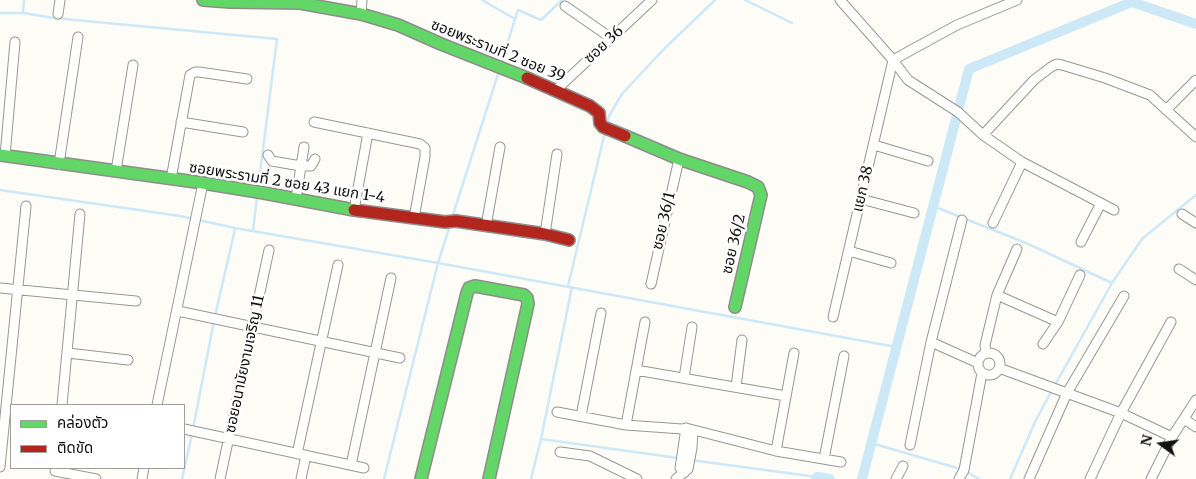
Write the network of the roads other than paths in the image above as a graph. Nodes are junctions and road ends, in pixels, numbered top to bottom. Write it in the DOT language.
graph roads {
  1 [pos="60,0"];
  2 [pos="204,0"];
  3 [pos="362,0"];
  4 [pos="652,0"];
  5 [pos="840,0"];
  6 [pos="1017,0"];
  7 [pos="230,1"];
  8 [pos="565,6"];
  9 [pos="58,14"];
  10 [pos="361,14"];
  11 [pos="78,37"];
  12 [pos="611,38"];
  13 [pos="14,42"];
  14 [pos="893,60"];
  15 [pos="133,65"];
  16 [pos="247,79"];
  17 [pos="1196,80"];
  18 [pos="556,91"];
  19 [pos="1166,110"];
  20 [pos="181,122"];
  21 [pos="314,122"];
  22 [pos="243,132"];
  23 [pos="368,133"];
  24 [pos="983,135"];
  25 [pos="1196,137"];
  26 [pos="874,145"];
  27 [pos="304,147"];
  28 [pos="500,147"];
  29 [pos="557,154"];
  30 [pos="268,155"];
  31 [pos="3,156"];
  32 [pos="315,159"];
  33 [pos="678,159"];
  34 [pos="928,161"];
  35 [pos="1022,162"];
  36 [pos="59,164"];
  37 [pos="301,166"];
  38 [pos="116,171"];
  39 [pos="171,179"];
  40 [pos="203,183"];
  41 [pos="758,187"];
  42 [pos="296,199"];
  43 [pos="861,199"];
  44 [pos="1101,203"];
  45 [pos="26,206"];
  46 [pos="354,210"];
  47 [pos="1114,210"];
  48 [pos="914,213"];
  49 [pos="80,214"];
  50 [pos="1182,214"];
  51 [pos="414,218"];
  52 [pos="962,220"];
  53 [pos="993,223"];
  54 [pos="1196,223"];
  55 [pos="486,226"];
  56 [pos="545,234"];
  57 [pos="568,240"];
  58 [pos="1081,242"];
  59 [pos="1018,249"];
  60 [pos="269,250"];
  61 [pos="849,251"];
  62 [pos="891,262"];
  63 [pos="338,265"];
  64 [pos="1178,269"];
  65 [pos="1080,275"];
  66 [pos="391,278"];
  67 [pos="1196,280"];
  68 [pos="651,284"];
  69 [pos="0,288"];
  70 [pos="18,290"];
  71 [pos="997,295"];
  72 [pos="73,296"];
  73 [pos="1124,296"];
  74 [pos="136,301"];
  75 [pos="735,307"];
  76 [pos="178,311"];
  77 [pos="601,313"];
  78 [pos="833,317"];
  79 [pos="645,322"];
  80 [pos="1058,322"];
  81 [pos="1171,322"];
  82 [pos="252,327"];
  83 [pos="692,327"];
  84 [pos="742,340"];
  85 [pos="322,342"];
  86 [pos="931,342"];
  87 [pos="1043,344"];
  88 [pos="794,352"];
  89 [pos="68,353"];
  90 [pos="375,353"];
  91 [pos="986,353"];
  92 [pos="844,356"];
  93 [pos="400,358"];
  94 [pos="128,360"];
  95 [pos="978,363"];
  96 [pos="999,368"];
  97 [pos="636,370"];
  98 [pos="982,373"];
  99 [pos="684,378"];
  100 [pos="736,387"];
  101 [pos="1067,393"];
  102 [pos="786,396"];
  103 [pos="1196,400"];
  104 [pos="62,404"];
  105 [pos="158,404"];
  106 [pos="6,405"];
  107 [pos="557,412"];
  108 [pos="1121,413"];
  109 [pos="581,416"];
  110 [pos="1184,419"];
  111 [pos="626,424"];
  112 [pos="1196,427"];
  113 [pos="185,429"];
  114 [pos="690,429"];
  115 [pos="1172,437"];
  116 [pos="229,438"];
  117 [pos="910,445"];
  118 [pos="776,451"];
  119 [pos="560,452"];
  120 [pos="302,454"];
  121 [pos="824,459"];
  122 [pos="841,462"];
  123 [pos="350,465"];
  124 [pos="903,466"];
  125 [pos="0,467"];
  126 [pos="364,468"];
  127 [pos="55,472"];
  128 [pos="682,472"];
  129 [pos="96,479"];
  130 [pos="220,479"];
  131 [pos="301,479"];
  132 [pos="421,479"];
  133 [pos="489,479"];
  134 [pos="637,479"];
  135 [pos="896,479"];
  136 [pos="959,479"];
  137 [pos="1029,479"];
  138 [pos="1090,479"];
  139 [pos="1151,479"];
  1 -- 9 [label="street"];
  2 -- 7 [label="street, ซอยพระรามที่ 2 ซอย 39"];
  3 -- 10 [label="street"];
  4 -- 12 [label="street, ซอย 36"];
  5 -- 14 [label="street"];
  6 -- 14 [label="street"];
  7 -- 10 [label="street, ซอยพระรามที่ 2 ซอย 39"];
  8 -- 12 [label="street"];
  10 -- 18 [label="street, ซอยพระรามที่ 2 ซอย 39"];
  11 -- 36 [label="street"];
  12 -- 18 [label="street, ซอย 36"];
  13 -- 31 [label="street"];
  14 -- 24 [label="street"];
  14 -- 26 [label="street, แยก 38"];
  15 -- 38 [label="street"];
  16 -- 20 [label="street"];
  17 -- 19 [label="street"];
  18 -- 33 [label="street, ซอยพระรามที่ 2 ซอย 39"];
  19 -- 24 [label="street"];
  19 -- 25 [label="street"];
  20 -- 22 [label="street"];
  20 -- 39 [label="street"];
  21 -- 23 [label="street"];
  23 -- 46 [label="street"];
  23 -- 51 [label="street"];
  24 -- 35 [label="street"];
  26 -- 34 [label="street"];
  26 -- 43 [label="street, แยก 38"];
  27 -- 37 [label="street"];
  28 -- 55 [label="street"];
  29 -- 56 [label="street"];
  30 -- 37 [label="street"];
  31 -- 36 [label="street, ซอยพระรามที่ 2 ซอย 43 แยก 1-4"];
  32 -- 37 [label="street"];
  33 -- 41 [label="street, ซอยพระรามที่ 2 ซอย 39"];
  33 -- 68 [label="street, ซอย 36/1"];
  35 -- 44 [label="street"];
  35 -- 53 [label="street"];
  36 -- 38 [label="street, ซอยพระรามที่ 2 ซอย 43 แยก 1-4"];
  37 -- 42 [label="street"];
  38 -- 39 [label="street, ซอยพระรามที่ 2 ซอย 43 แยก 1-4"];
  39 -- 40 [label="street, ซอยพระรามที่ 2 ซอย 43 แยก 1-4"];
  40 -- 42 [label="street, ซอยพระรามที่ 2 ซอย 43 แยก 1-4"];
  40 -- 76 [label="street"];
  41 -- 75 [label="street, ซอย 36/2"];
  42 -- 46 [label="street, ซอยพระรามที่ 2 ซอย 43 แยก 1-4"];
  43 -- 48 [label="street"];
  43 -- 61 [label="street, แยก 38"];
  44 -- 47 [label="street"];
  44 -- 58 [label="street"];
  45 -- 70 [label="street"];
  46 -- 51 [label="street, ซอยพระรามที่ 2 ซอย 43 แยก 1-4"];
  49 -- 72 [label="street"];
  50 -- 54 [label="street"];
  51 -- 55 [label="street, ซอยพระรามที่ 2 ซอย 43 แยก 1-4"];
  52 -- 86 [label="street"];
  55 -- 56 [label="street, ซอยพระรามที่ 2 ซอย 43 แยก 1-4"];
  56 -- 57 [label="street, ซอยพระรามที่ 2 ซอย 43 แยก 1-4"];
  59 -- 71 [label="street"];
  60 -- 82 [label="street, ซอยอนามัยงามเจริญ 11"];
  61 -- 62 [label="street"];
  61 -- 78 [label="street, แยก 38"];
  63 -- 85 [label="street"];
  64 -- 67 [label="street"];
  65 -- 80 [label="street"];
  66 -- 90 [label="street"];
  69 -- 70 [label="street"];
  70 -- 72 [label="street"];
  70 -- 106 [label="street"];
  71 -- 80 [label="street"];
  71 -- 91 [label="street"];
  72 -- 74 [label="street"];
  72 -- 89 [label="street"];
  73 -- 101 [label="street"];
  76 -- 82 [label="street"];
  76 -- 105 [label="street"];
  77 -- 109 [label="street"];
  79 -- 97 [label="street"];
  80 -- 87 [label="street"];
  81 -- 108 [label="street"];
  82 -- 85 [label="street"];
  82 -- 116 [label="street, ซอยอนามัยงามเจริญ 11"];
  83 -- 99 [label="street"];
  84 -- 100 [label="street"];
  85 -- 90 [label="street"];
  85 -- 120 [label="street"];
  86 -- 95 [label="street"];
  86 -- 117 [label="street"];
  88 -- 102 [label="street"];
  89 -- 94 [label="street"];
  89 -- 104 [label="street"];
  90 -- 93 [label="street"];
  90 -- 123 [label="street"];
  91 -- 95 [label="street"];
  91 -- 96 [label="street"];
  92 -- 121 [label="street"];
  95 -- 98 [label="street"];
  96 -- 98 [label="street"];
  96 -- 101 [label="street"];
  97 -- 99 [label="street"];
  97 -- 111 [label="street"];
  98 -- 136 [label="street"];
  99 -- 100 [label="street"];
  100 -- 102 [label="street"];
  101 -- 108 [label="street"];
  101 -- 137 [label="street"];
  102 -- 118 [label="street"];
  103 -- 110 [label="street"];
  106 -- 125 [label="street"];
  107 -- 109 [label="street"];
  108 -- 115 [label="street"];
  108 -- 138 [label="street"];
  109 -- 111 [label="street"];
  110 -- 112 [label="street"];
  110 -- 115 [label="street"];
  111 -- 114 [label="street"];
  113 -- 116 [label="street"];
  114 -- 118 [label="street"];
  114 -- 128 [label="street"];
  115 -- 139 [label="street"];
  116 -- 120 [label="street"];
  116 -- 130 [label="street, ซอยอนามัยงามเจริญ 11"];
  118 -- 121 [label="street"];
  119 -- 134 [label="street"];
  120 -- 123 [label="street"];
  120 -- 131 [label="street"];
  121 -- 122 [label="street"];
  123 -- 126 [label="street"];
  124 -- 135 [label="street"];
  127 -- 129 [label="street"];
  132 -- 133 [label="street"];
}
